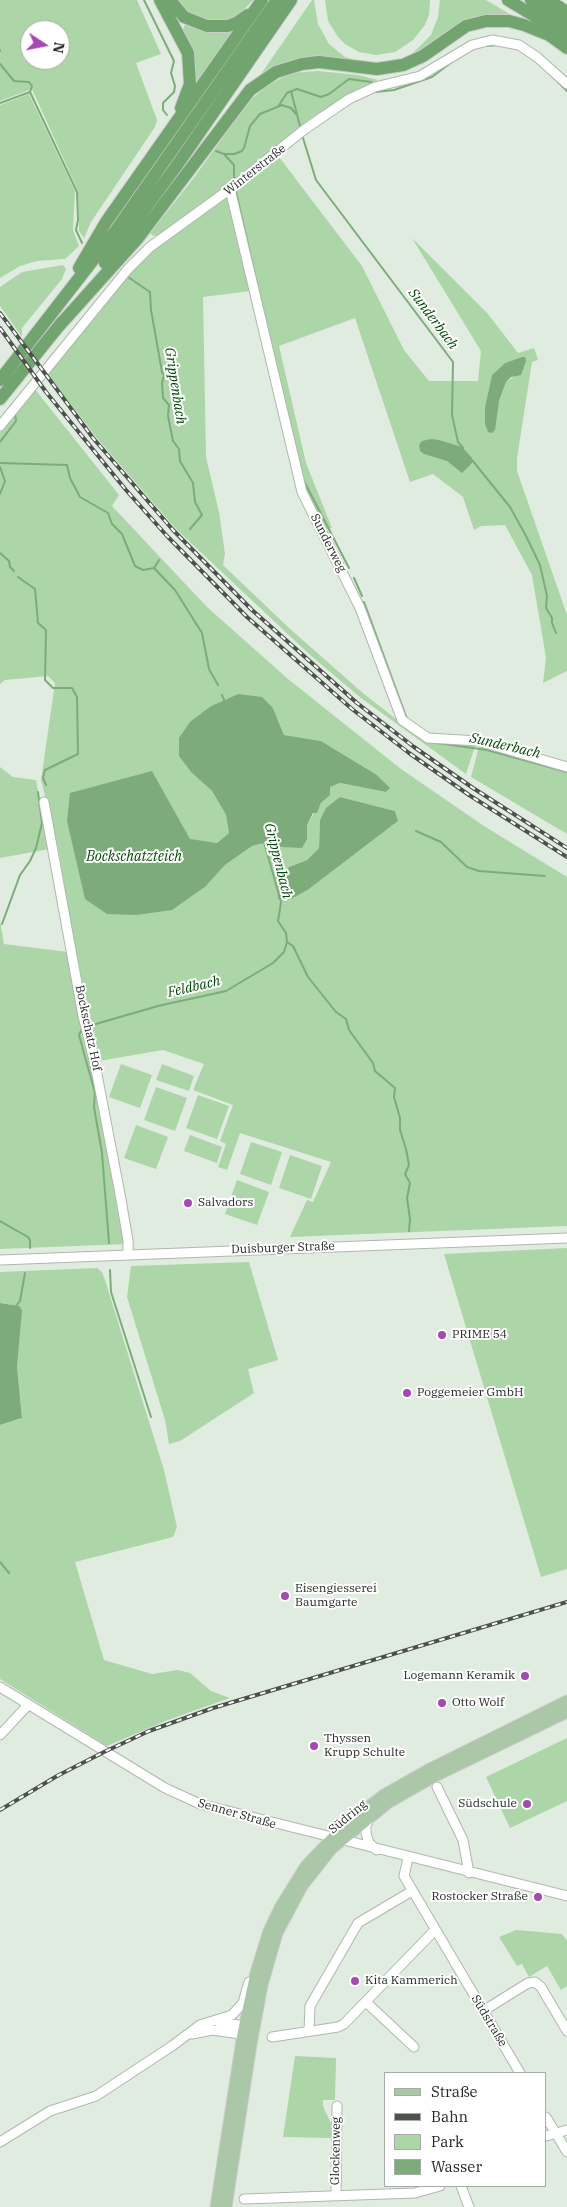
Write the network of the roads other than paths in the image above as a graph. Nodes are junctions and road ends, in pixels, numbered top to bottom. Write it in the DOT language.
graph roads {
  1 [pos="160,0"];
  2 [pos="170,0"];
  3 [pos="262,0"];
  4 [pos="277,0"];
  5 [pos="291,0"];
  6 [pos="508,0"];
  7 [pos="531,0"];
  8 [pos="548,0"];
  9 [pos="567,12"];
  10 [pos="567,24"];
  11 [pos="567,36"];
  12 [pos="567,48"];
  13 [pos="567,84"];
  14 [pos="169,133"];
  15 [pos="230,190"];
  16 [pos="54,322"];
  17 [pos="0,380"];
  18 [pos="0,399"];
  19 [pos="0,426"];
  20 [pos="567,767"];
  21 [pos="44,802"];
  22 [pos="567,1238"];
  23 [pos="128,1254"];
  24 [pos="0,1260"];
  25 [pos="0,1687"];
  26 [pos="567,1701"];
  27 [pos="28,1705"];
  28 [pos="567,1712"];
  29 [pos="0,1735"];
  30 [pos="437,1787"];
  31 [pos="372,1814"];
  32 [pos="336,1839"];
  33 [pos="377,1850"];
  34 [pos="408,1858"];
  35 [pos="469,1873"];
  36 [pos="412,1891"];
  37 [pos="567,1896"];
  38 [pos="436,1930"];
  39 [pos="260,1957"];
  40 [pos="366,2002"];
  41 [pos="483,2011"];
  42 [pos="213,2021"];
  43 [pos="248,2031"];
  44 [pos="309,2031"];
  45 [pos="567,2031"];
  46 [pos="189,2035"];
  47 [pos="272,2037"];
  48 [pos="414,2047"];
  49 [pos="519,2072"];
  50 [pos="337,2106"];
  51 [pos="547,2119"];
  52 [pos="567,2130"];
  53 [pos="556,2134"];
  54 [pos="547,2136"];
  55 [pos="0,2142"];
  56 [pos="567,2152"];
  57 [pos="436,2187"];
  58 [pos="461,2187"];
  59 [pos="336,2196"];
  60 [pos="244,2198"];
  61 [pos="216,2207"];
  62 [pos="226,2207"];
  63 [pos="469,2207"];
  1 -- 14 [label="highway"];
  2 -- 3 [label="highway"];
  3 -- 14 [label="highway"];
  4 -- 16 [label="highway"];
  5 -- 16 [label="highway"];
  6 -- 11 [label="highway"];
  7 -- 10 [label="highway"];
  8 -- 9 [label="highway"];
  12 -- 16 [label="highway"];
  13 -- 15 [label="street, Winterstraße"];
  14 -- 16 [label="highway"];
  15 -- 19 [label="street, Winterstraße"];
  15 -- 20 [label="street, Sunderweg"];
  16 -- 17 [label="highway"];
  16 -- 18 [label="highway"];
  21 -- 23 [label="street, Bockschatz Hof"];
  22 -- 23 [label="street, Duisburger Straße"];
  23 -- 24 [label="street, Duisburger Straße"];
  25 -- 27 [label="street, Senner Straße"];
  26 -- 32 [label="main road, Südring"];
  27 -- 29 [label="street"];
  27 -- 32 [label="street, Senner Straße"];
  28 -- 31 [label="main road, Südring"];
  30 -- 35 [label="street"];
  31 -- 32 [label="main road, Südring"];
  31 -- 33 [label="street"];
  32 -- 33 [label="street, Senner Straße"];
  32 -- 39 [label="main road, Südring"];
  32 -- 43 [label="main road, Südring"];
  33 -- 34 [label="street, Senner Straße"];
  34 -- 35 [label="street, Senner Straße"];
  34 -- 36 [label="street, Südstraße"];
  35 -- 37 [label="street, Senner Straße"];
  36 -- 38 [label="street, Südstraße"];
  36 -- 44 [label="street"];
  38 -- 40 [label="street"];
  38 -- 41 [label="street, Südstraße"];
  39 -- 42 [label="street, Südring"];
  39 -- 43 [label="main road, Südring"];
  40 -- 44 [label="street"];
  40 -- 48 [label="street"];
  41 -- 45 [label="street"];
  41 -- 49 [label="street, Südstraße"];
  42 -- 43 [label="street"];
  42 -- 46 [label="street, Südring"];
  43 -- 46 [label="street, Südring"];
  43 -- 61 [label="main road, Südring"];
  43 -- 62 [label="main road, Südring"];
  44 -- 47 [label="street"];
  46 -- 55 [label="street, Südring"];
  50 -- 59 [label="street, Glockenweg"];
  51 -- 53 [label="street"];
  52 -- 53 [label="street"];
  53 -- 54 [label="street"];
  53 -- 56 [label="street"];
  57 -- 59 [label="street"];
  58 -- 63 [label="street"];
  59 -- 60 [label="street"];
}
